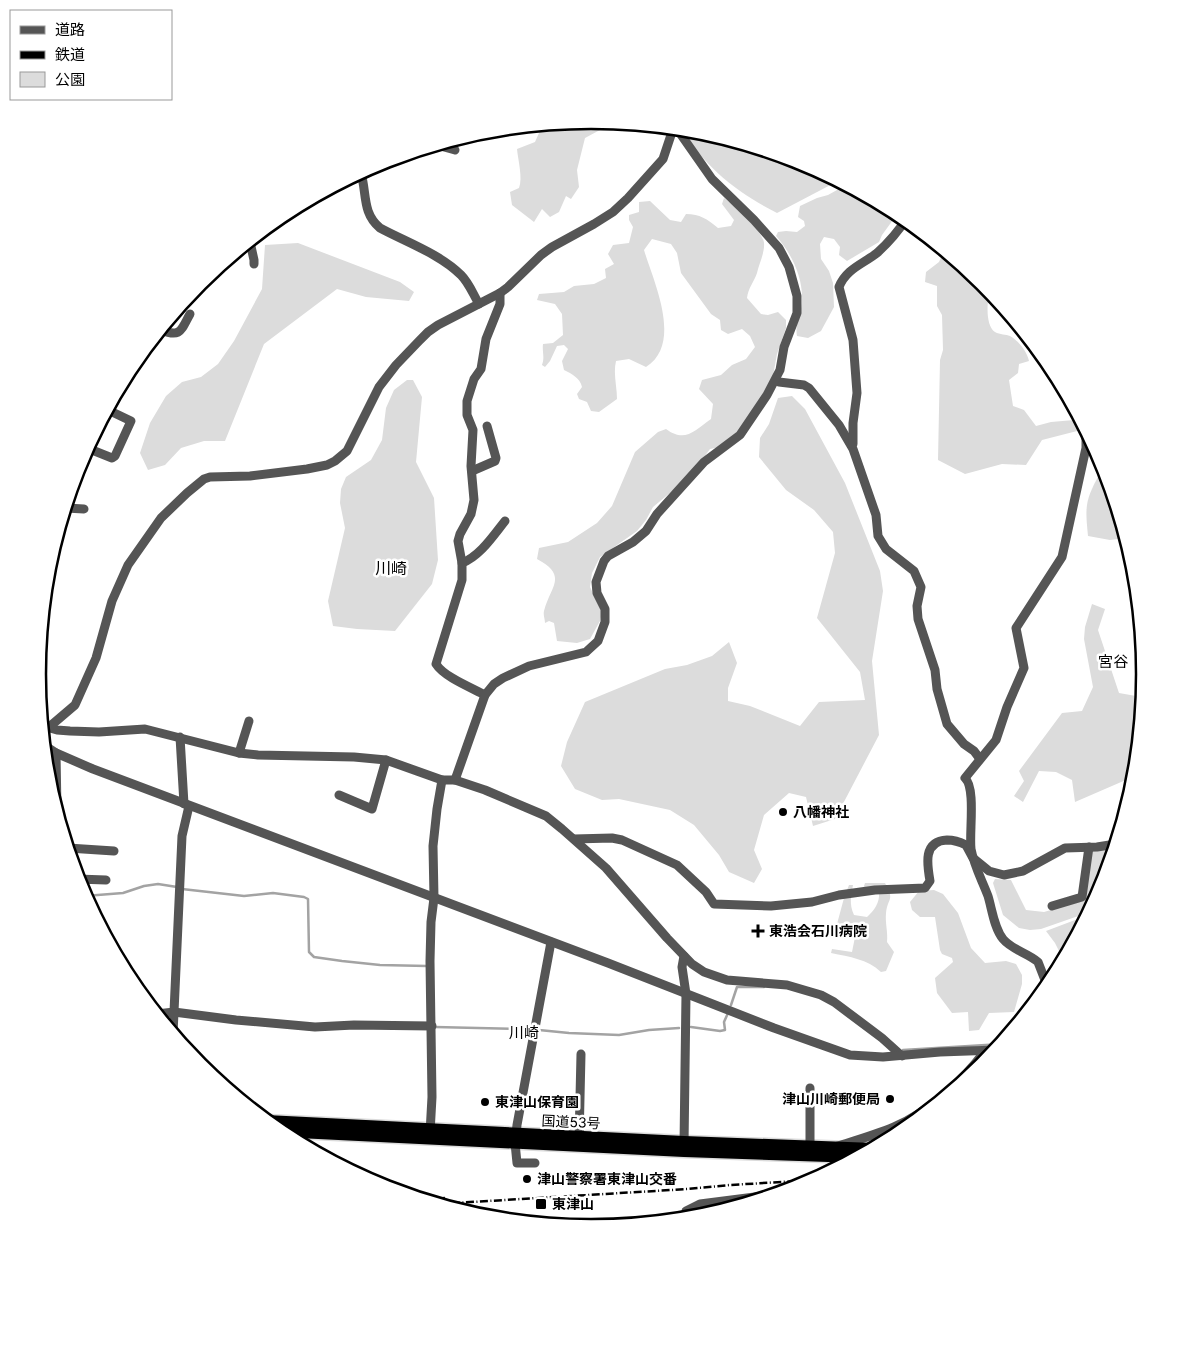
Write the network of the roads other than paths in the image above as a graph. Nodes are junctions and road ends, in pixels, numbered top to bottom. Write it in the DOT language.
graph roads {
  1 [pos="671,135"];
  2 [pos="683,137"];
  3 [pos="449,148"];
  4 [pos="455,150"];
  5 [pos="362,180"];
  6 [pos="901,226"];
  7 [pos="252,249"];
  8 [pos="254,264"];
  9 [pos="500,293"];
  10 [pos="479,304"];
  11 [pos="190,314"];
  12 [pos="167,333"];
  13 [pos="776,380"];
  14 [pos="113,413"];
  15 [pos="487,426"];
  16 [pos="1086,445"];
  17 [pos="853,449"];
  18 [pos="94,451"];
  19 [pos="472,471"];
  20 [pos="72,508"];
  21 [pos="84,509"];
  22 [pos="506,521"];
  23 [pos="462,563"];
  24 [pos="486,695"];
  25 [pos="249,721"];
  26 [pos="49,724"];
  27 [pos="49,728"];
  28 [pos="180,737"];
  29 [pos="52,750"];
  30 [pos="56,753"];
  31 [pos="239,753"];
  32 [pos="980,759"];
  33 [pos="386,760"];
  34 [pos="56,778"];
  35 [pos="442,780"];
  36 [pos="455,780"];
  37 [pos="339,795"];
  38 [pos="186,805"];
  39 [pos="574,838"];
  40 [pos="1109,845"];
  41 [pos="75,848"];
  42 [pos="1089,848"];
  43 [pos="114,851"];
  44 [pos="973,858"];
  45 [pos="87,879"];
  46 [pos="106,880"];
  47 [pos="434,898"];
  48 [pos="1052,906"];
  49 [pos="551,942"];
  50 [pos="684,956"];
  51 [pos="1044,979"];
  52 [pos="686,994"];
  53 [pos="174,1012"];
  54 [pos="165,1013"];
  55 [pos="173,1024"];
  56 [pos="432,1026"];
  57 [pos="985,1051"];
  58 [pos="581,1054"];
  59 [pos="983,1054"];
  60 [pos="902,1056"];
  61 [pos="810,1088"];
  62 [pos="281,1122"];
  63 [pos="897,1126"];
  64 [pos="294,1131"];
  65 [pos="430,1133"];
  66 [pos="516,1138"];
  67 [pos="578,1142"];
  68 [pos="810,1146"];
  69 [pos="684,1147"];
  70 [pos="836,1162"];
  71 [pos="535,1163"];
  72 [pos="740,1199"];
  73 [pos="686,1211"];
  1 -- 9 [label="street"];
  2 -- 13 [label="street"];
  3 -- 4 [label="street"];
  5 -- 10 [label="street"];
  6 -- 17 [label="street"];
  7 -- 8 [label="street"];
  9 -- 10 [label="street"];
  9 -- 19 [label="street"];
  10 -- 26 [label="street"];
  11 -- 12 [label="street"];
  13 -- 17 [label="street"];
  13 -- 24 [label="street"];
  14 -- 18 [label="street"];
  15 -- 19 [label="street"];
  16 -- 32 [label="street"];
  17 -- 32 [label="street"];
  19 -- 23 [label="street"];
  20 -- 21 [label="street"];
  22 -- 23 [label="street"];
  23 -- 24 [label="street"];
  24 -- 36 [label="street"];
  25 -- 31 [label="street"];
  27 -- 28 [label="street"];
  28 -- 31 [label="street"];
  28 -- 38 [label="street"];
  29 -- 30 [label="street"];
  30 -- 34 [label="street"];
  30 -- 38 [label="street"];
  31 -- 33 [label="street"];
  32 -- 44 [label="street"];
  33 -- 35 [label="street"];
  33 -- 37 [label="street"];
  35 -- 36 [label="street"];
  35 -- 47 [label="street"];
  36 -- 39 [label="street"];
  38 -- 47 [label="street"];
  38 -- 53 [label="street"];
  39 -- 44 [label="street"];
  39 -- 50 [label="street"];
  40 -- 42 [label="street"];
  41 -- 43 [label="street"];
  42 -- 44 [label="street"];
  42 -- 48 [label="street"];
  44 -- 51 [label="street"];
  45 -- 46 [label="street"];
  47 -- 49 [label="street"];
  47 -- 56 [label="street"];
  49 -- 52 [label="street"];
  49 -- 66 [label="street"];
  50 -- 52 [label="street"];
  50 -- 60 [label="street"];
  52 -- 60 [label="street"];
  52 -- 69 [label="street"];
  53 -- 54 [label="street"];
  53 -- 55 [label="street"];
  53 -- 56 [label="street"];
  56 -- 65 [label="street"];
  57 -- 59 [label="street"];
  57 -- 60 [label="street"];
  58 -- 67 [label="street"];
  61 -- 68 [label="street"];
  62 -- 65 [label="highway, 国道53号"];
  63 -- 70 [label="street"];
  64 -- 65 [label="highway, 国道53号"];
  65 -- 66 [label="highway, 国道53号"];
  66 -- 67 [label="highway, 国道53号"];
  66 -- 71 [label="street"];
  67 -- 69 [label="highway, 国道53号"];
  68 -- 69 [label="highway, 国道53号"];
  68 -- 70 [label="highway, 国道53号"];
  69 -- 70 [label="highway, 国道53号"];
  72 -- 73 [label="street"];
}
